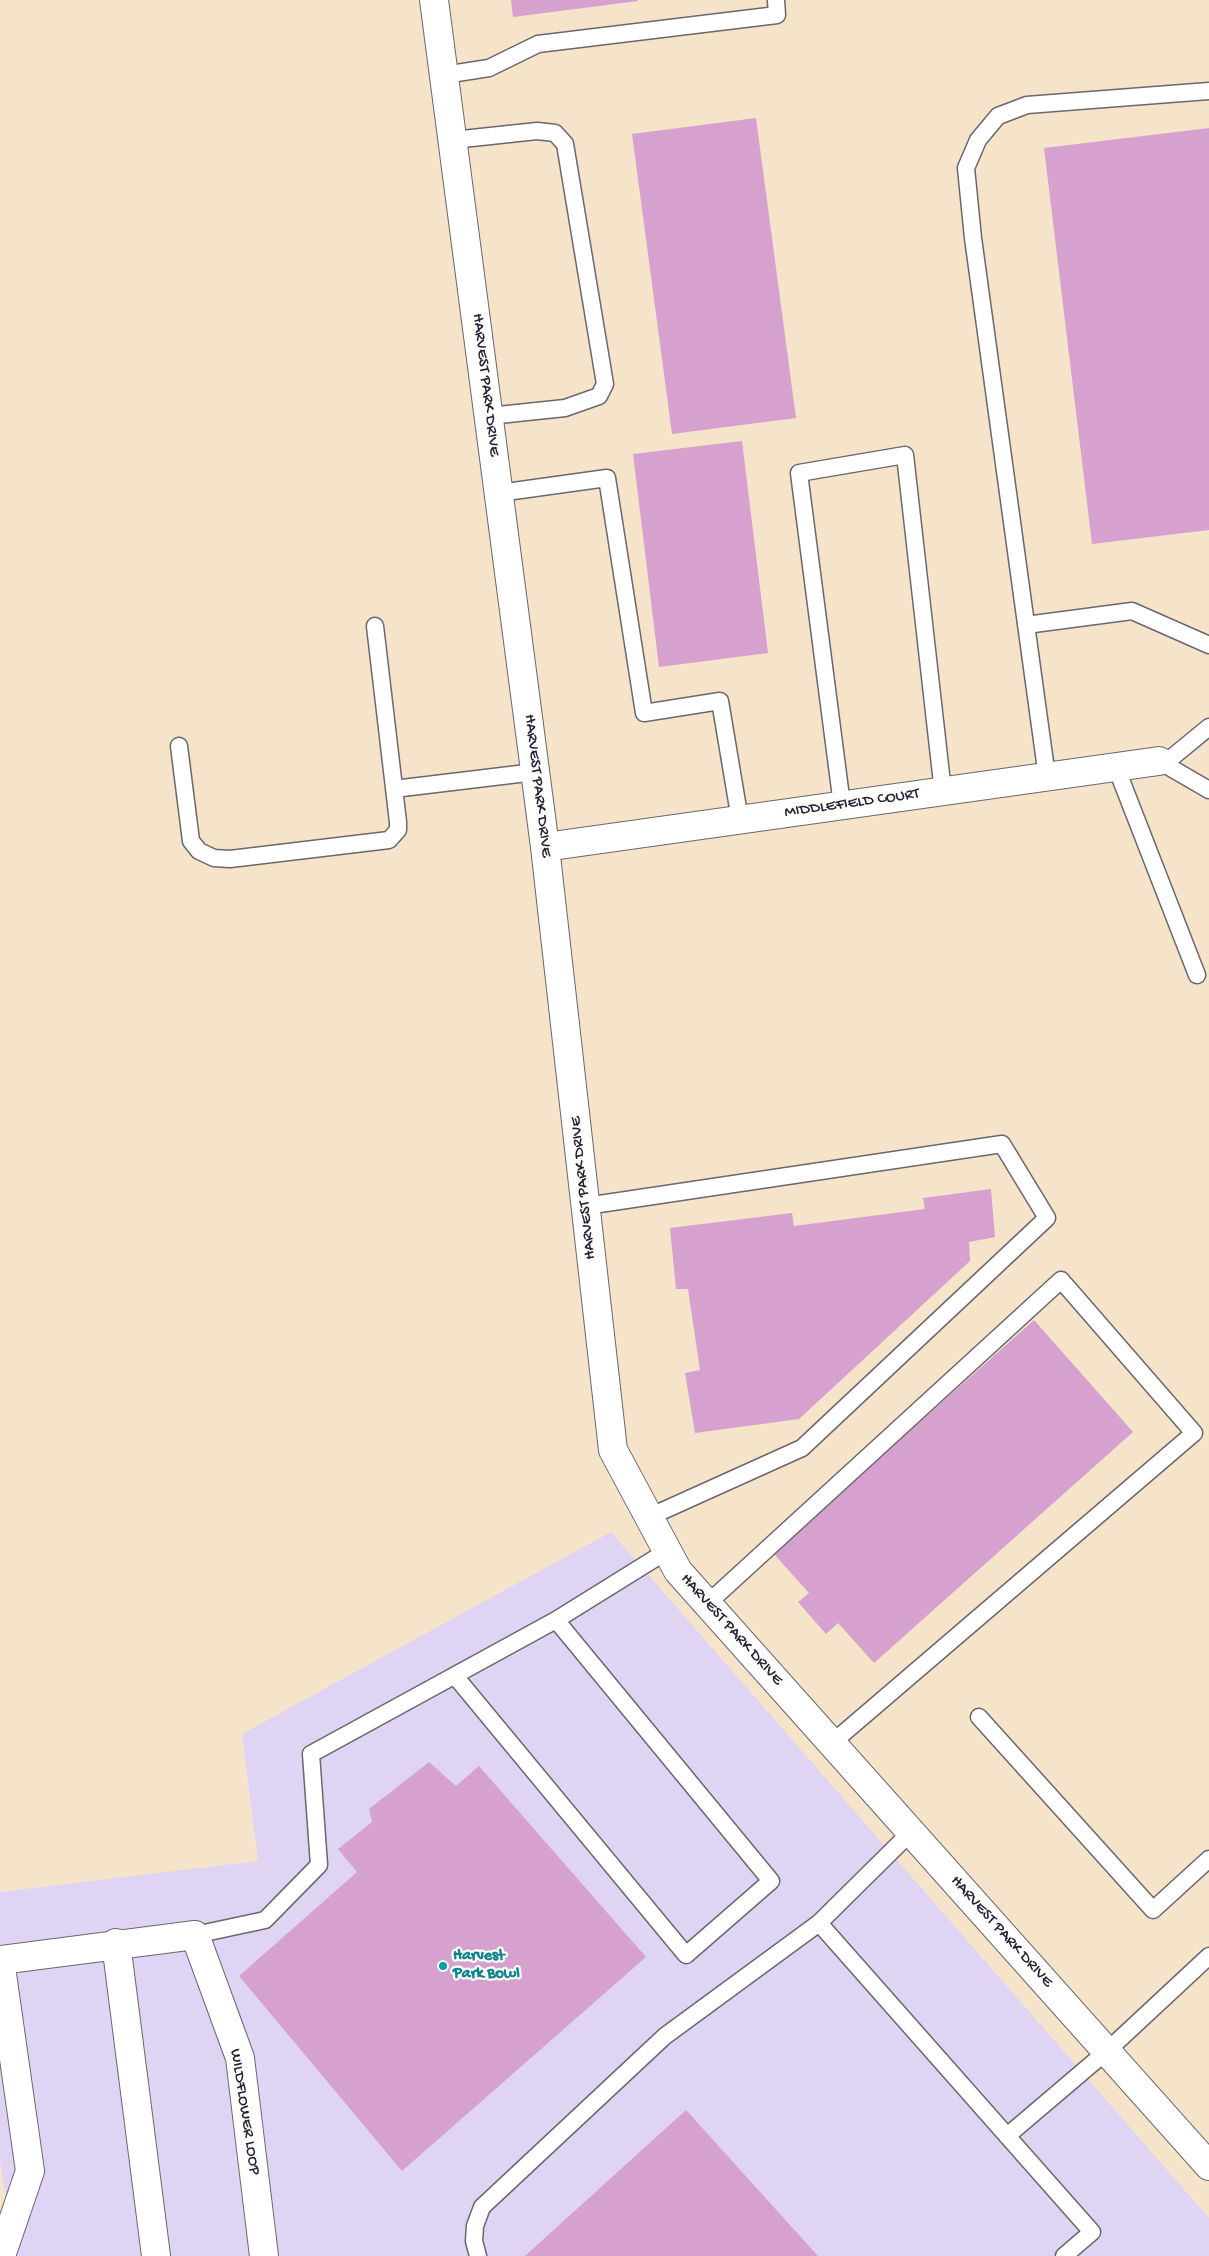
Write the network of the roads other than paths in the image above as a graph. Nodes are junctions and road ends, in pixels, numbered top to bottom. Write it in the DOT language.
graph roads {
  1 [pos="434,0"];
  2 [pos="776,0"];
  3 [pos="444,75"];
  4 [pos="1209,91"];
  5 [pos="453,140"];
  6 [pos="489,416"];
  7 [pos="499,493"];
  8 [pos="1026,625"];
  9 [pos="375,626"];
  10 [pos="1209,644"];
  11 [pos="1209,727"];
  12 [pos="179,746"];
  13 [pos="1162,763"];
  14 [pos="1116,767"];
  15 [pos="535,772"];
  16 [pos="1047,777"];
  17 [pos="394,788"];
  18 [pos="1209,790"];
  19 [pos="943,792"];
  20 [pos="842,806"];
  21 [pos="740,820"];
  22 [pos="545,846"];
  23 [pos="1197,974"];
  24 [pos="586,1206"];
  25 [pos="649,1517"];
  26 [pos="667,1550"];
  27 [pos="707,1604"];
  28 [pos="556,1620"];
  29 [pos="455,1676"];
  30 [pos="979,1717"];
  31 [pos="832,1743"];
  32 [pos="911,1832"];
  33 [pos="1209,1859"];
  34 [pos="819,1923"];
  35 [pos="195,1934"];
  36 [pos="116,1943"];
  37 [pos="1209,1956"];
  38 [pos="0,1960"];
  39 [pos="1107,2051"];
  40 [pos="1007,2136"];
  41 [pos="1209,2166"];
  42 [pos="1,2256"];
  43 [pos="156,2256"];
  44 [pos="264,2256"];
  45 [pos="478,2256"];
  46 [pos="1064,2256"];
  1 -- 3 [label="street, HARVEST PARK DRIVE"];
  2 -- 3 [label="lane"];
  3 -- 5 [label="street, HARVEST PARK DRIVE"];
  4 -- 8 [label="lane"];
  5 -- 6 [label="street, HARVEST PARK DRIVE"];
  5 -- 6 [label="lane"];
  6 -- 7 [label="street, HARVEST PARK DRIVE"];
  7 -- 15 [label="street, HARVEST PARK DRIVE"];
  7 -- 21 [label="lane"];
  8 -- 10 [label="lane"];
  8 -- 16 [label="lane"];
  9 -- 17 [label="lane"];
  11 -- 13 [label="lane"];
  12 -- 17 [label="lane"];
  13 -- 14 [label="street, MIDDLEFIELD COURT"];
  13 -- 18 [label="lane"];
  14 -- 16 [label="street, MIDDLEFIELD COURT"];
  14 -- 23 [label="lane"];
  15 -- 17 [label="lane"];
  15 -- 22 [label="street, HARVEST PARK DRIVE"];
  16 -- 19 [label="street, MIDDLEFIELD COURT"];
  19 -- 20 [label="street, MIDDLEFIELD COURT"];
  19 -- 20 [label="lane"];
  20 -- 21 [label="street, MIDDLEFIELD COURT"];
  21 -- 22 [label="street, MIDDLEFIELD COURT"];
  22 -- 24 [label="street, HARVEST PARK DRIVE"];
  24 -- 25 [label="street, HARVEST PARK DRIVE"];
  24 -- 25 [label="lane"];
  25 -- 26 [label="street, HARVEST PARK DRIVE"];
  26 -- 27 [label="street, HARVEST PARK DRIVE"];
  26 -- 28 [label="lane"];
  27 -- 31 [label="street, HARVEST PARK DRIVE"];
  27 -- 31 [label="lane"];
  28 -- 29 [label="lane"];
  28 -- 29 [label="lane"];
  29 -- 35 [label="lane"];
  30 -- 33 [label="lane"];
  31 -- 32 [label="street, HARVEST PARK DRIVE"];
  32 -- 34 [label="lane"];
  32 -- 39 [label="street, HARVEST PARK DRIVE"];
  34 -- 40 [label="lane"];
  34 -- 45 [label="lane"];
  35 -- 36 [label="street"];
  35 -- 44 [label="street, WILDFLOWER LOOP"];
  36 -- 38 [label="street"];
  36 -- 43 [label="street"];
  37 -- 39 [label="lane"];
  38 -- 42 [label="street"];
  39 -- 40 [label="lane"];
  39 -- 41 [label="street, HARVEST PARK DRIVE"];
  40 -- 46 [label="lane"];
}
